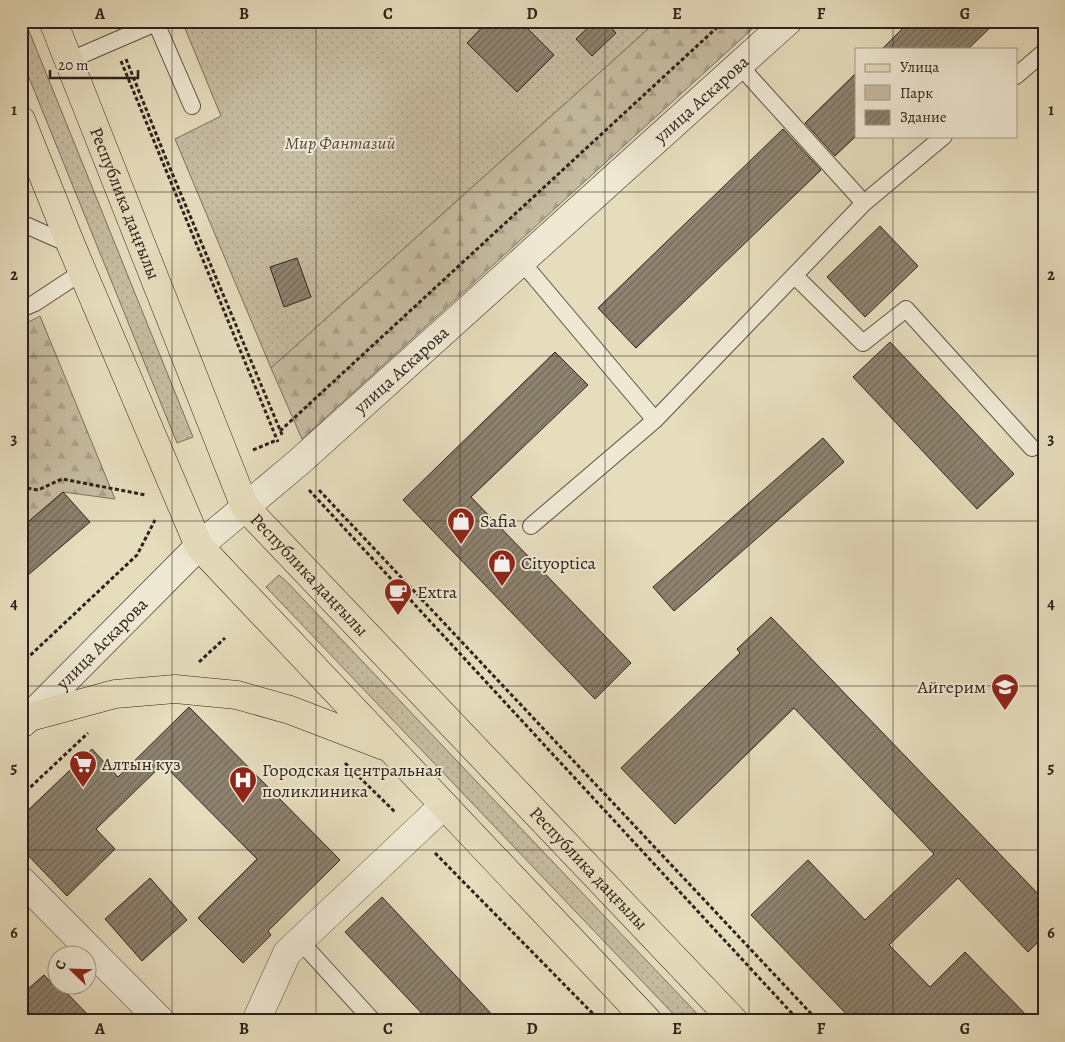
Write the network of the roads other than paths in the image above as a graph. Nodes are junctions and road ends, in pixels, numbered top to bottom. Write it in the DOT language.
graph roads {
  1 [pos="53,21"];
  2 [pos="788,21"];
  3 [pos="1042,59"];
  4 [pos="68,61"];
  5 [pos="739,65"];
  6 [pos="1018,75"];
  7 [pos="192,106"];
  8 [pos="21,120"];
  9 [pos="942,138"];
  10 [pos="864,203"];
  11 [pos="21,223"];
  12 [pos="71,245"];
  13 [pos="521,261"];
  14 [pos="82,272"];
  15 [pos="795,276"];
  16 [pos="21,309"];
  17 [pos="656,420"];
  18 [pos="1032,448"];
  19 [pos="245,507"];
  20 [pos="532,526"];
  21 [pos="199,546"];
  22 [pos="26,721"];
  23 [pos="390,749"];
  24 [pos="444,805"];
  25 [pos="21,880"];
  26 [pos="299,940"];
  27 [pos="161,1021"];
  28 [pos="256,1021"];
  29 [pos="372,1021"];
  30 [pos="648,1021"];
  31 [pos="734,1021"];
  1 -- 4 [label="main road, Республика даңғылы"];
  2 -- 5 [label="main road, улица Аскарова"];
  3 -- 6 [label="lane"];
  4 -- 7 [label="lane"];
  4 -- 19 [label="main road, Республика даңғылы"];
  5 -- 10 [label="lane"];
  5 -- 13 [label="main road, улица Аскарова"];
  8 -- 12 [label="main road"];
  9 -- 10 [label="lane"];
  10 -- 15 [label="lane"];
  11 -- 12 [label="lane"];
  12 -- 14 [label="main road"];
  13 -- 17 [label="lane"];
  13 -- 19 [label="main road, улица Аскарова"];
  14 -- 16 [label="lane"];
  14 -- 21 [label="main road"];
  15 -- 17 [label="lane"];
  15 -- 18 [label="lane"];
  17 -- 20 [label="lane"];
  19 -- 21 [label="main road, улица Аскарова"];
  19 -- 31 [label="main road, Республика даңғылы"];
  21 -- 22 [label="main road, улица Аскарова"];
  21 -- 23 [label="main road"];
  22 -- 23 [label="main road"];
  23 -- 24 [label="main road"];
  24 -- 26 [label="main road"];
  24 -- 30 [label="main road"];
  25 -- 27 [label="main road"];
  26 -- 28 [label="main road"];
  26 -- 29 [label="lane"];
}
